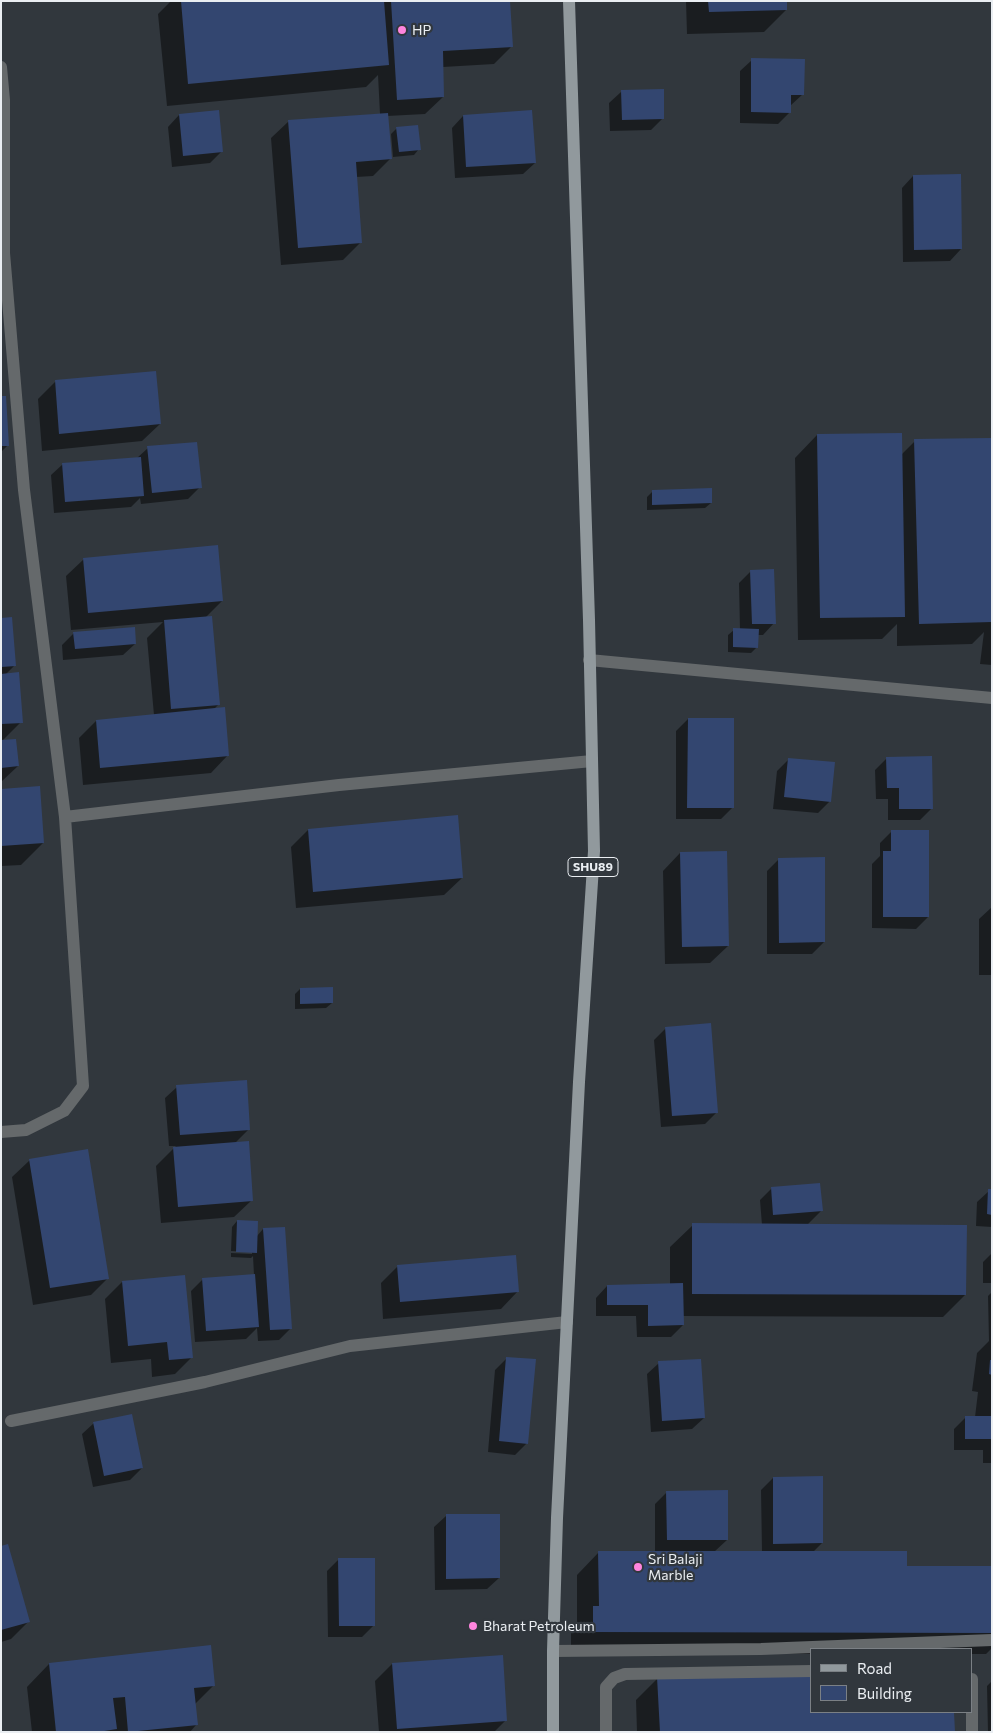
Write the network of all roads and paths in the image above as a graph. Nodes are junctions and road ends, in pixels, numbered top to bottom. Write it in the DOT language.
graph roads {
  1 [pos="569,1"];
  2 [pos="1,67"];
  3 [pos="2,100"];
  4 [pos="589,660"];
  5 [pos="992,698"];
  6 [pos="592,761"];
  7 [pos="65,817"];
  8 [pos="1,1132"];
  9 [pos="567,1322"];
  10 [pos="11,1421"];
  11 [pos="992,1640"];
  12 [pos="553,1652"];
  13 [pos="810,1671"];
  14 [pos="972,1713"];
  15 [pos="554,1732"];
  16 [pos="606,1732"];
  17 [pos="972,1732"];
  1 -- 4 [label="main road, SHU89"];
  2 -- 3 [label="street"];
  3 -- 7 [label="street"];
  4 -- 5 [label="street"];
  4 -- 6 [label="main road, SHU89"];
  6 -- 7 [label="street"];
  6 -- 9 [label="main road, SHU89"];
  7 -- 8 [label="street"];
  9 -- 10 [label="street"];
  9 -- 12 [label="main road, SHU89"];
  11 -- 12 [label="street"];
  12 -- 15 [label="main road, SHU89"];
  13 -- 16 [label="street"];
  14 -- 17 [label="street"];
}
